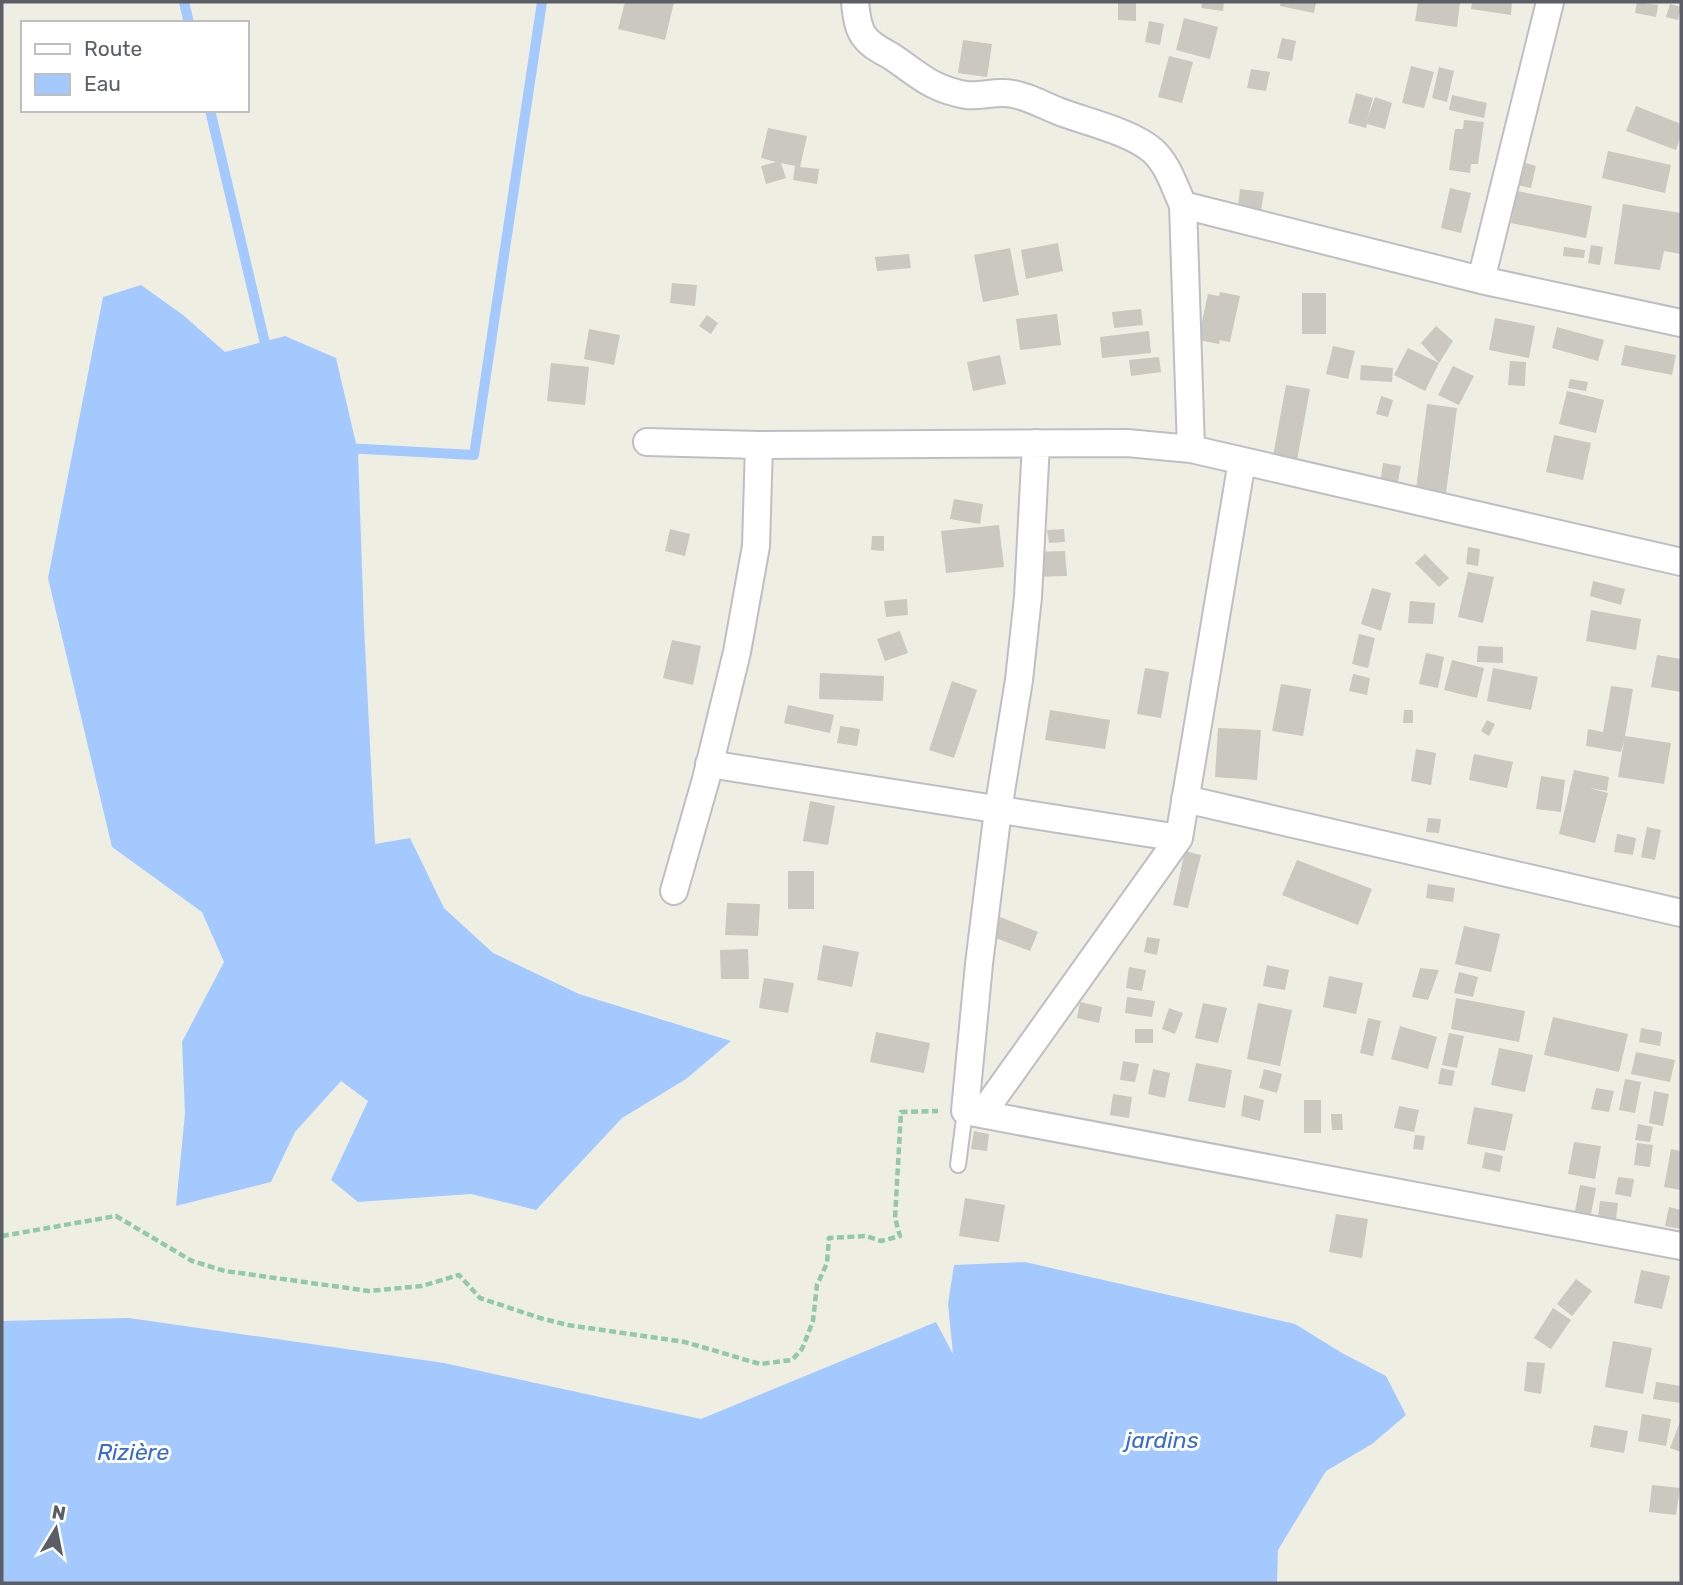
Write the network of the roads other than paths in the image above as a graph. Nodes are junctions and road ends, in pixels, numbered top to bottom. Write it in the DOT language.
graph roads {
  1 [pos="855,2"];
  2 [pos="1550,2"];
  3 [pos="1183,205"];
  4 [pos="1481,280"];
  5 [pos="1681,323"];
  6 [pos="647,442"];
  7 [pos="1036,443"];
  8 [pos="759,445"];
  9 [pos="1191,449"];
  10 [pos="1242,461"];
  11 [pos="1681,562"];
  12 [pos="709,764"];
  13 [pos="1185,799"];
  14 [pos="998,810"];
  15 [pos="1179,838"];
  16 [pos="674,891"];
  17 [pos="1681,913"];
  18 [pos="973,1112"];
  19 [pos="958,1165"];
  20 [pos="1681,1246"];
  1 -- 3 [label="street"];
  2 -- 4 [label="street"];
  3 -- 4 [label="street"];
  3 -- 9 [label="street"];
  4 -- 5 [label="street"];
  6 -- 8 [label="street"];
  7 -- 8 [label="street"];
  7 -- 9 [label="street"];
  7 -- 14 [label="street"];
  8 -- 12 [label="street"];
  9 -- 10 [label="street"];
  10 -- 11 [label="street"];
  10 -- 13 [label="street"];
  12 -- 14 [label="street"];
  12 -- 16 [label="street"];
  13 -- 15 [label="street"];
  13 -- 17 [label="street"];
  14 -- 15 [label="street"];
  14 -- 18 [label="street"];
  15 -- 18 [label="street"];
  18 -- 19 [label="lane"];
  18 -- 20 [label="street"];
}
